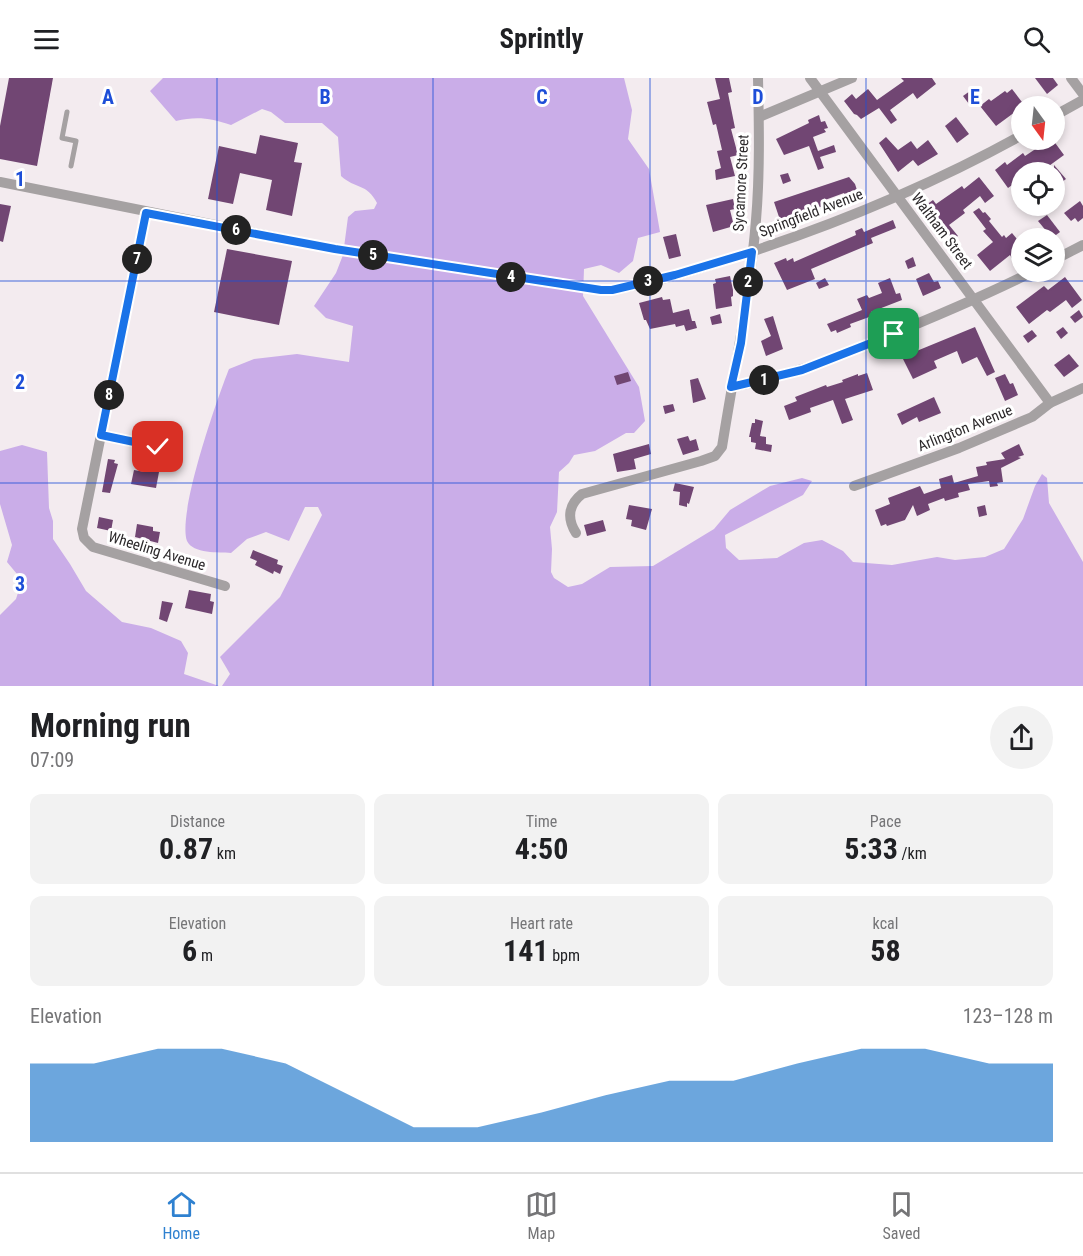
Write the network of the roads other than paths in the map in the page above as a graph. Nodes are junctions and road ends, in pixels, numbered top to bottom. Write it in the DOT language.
graph roads {
  1 [pos="758,78"];
  2 [pos="810,78"];
  3 [pos="852,78"];
  4 [pos="1071,78"];
  5 [pos="820,92"];
  6 [pos="1083,94"];
  7 [pos="1083,100"];
  8 [pos="1065,110"];
  9 [pos="68,112"];
  10 [pos="759,117"];
  11 [pos="1011,140"];
  12 [pos="71,166"];
  13 [pos="0,182"];
  14 [pos="896,195"];
  15 [pos="146,213"];
  16 [pos="1083,245"];
  17 [pos="752,252"];
  18 [pos="1065,254"];
  19 [pos="1011,282"];
  20 [pos="974,300"];
  21 [pos="731,387"];
  22 [pos="1083,388"];
  23 [pos="1050,403"];
  24 [pos="101,435"];
  25 [pos="158,447"];
  26 [pos="854,486"];
  27 [pos="576,534"];
  28 [pos="225,586"];
  1 -- 10 [label="street, Sycamore Street"];
  2 -- 5 [label="street, Waltham Street"];
  3 -- 5 [label="street"];
  4 -- 6 [label="street"];
  5 -- 10 [label="street"];
  5 -- 14 [label="street, Waltham Street"];
  7 -- 8 [label="street"];
  9 -- 12 [label="lane"];
  10 -- 17 [label="street, Sycamore Street"];
  11 -- 14 [label="street, Springfield Avenue"];
  13 -- 15 [label="street"];
  14 -- 17 [label="street, Springfield Avenue"];
  14 -- 20 [label="street, Waltham Street"];
  15 -- 17 [label="street, Springfield Avenue"];
  15 -- 24 [label="street"];
  16 -- 18 [label="street"];
  17 -- 21 [label="street, Sycamore Street"];
  19 -- 20 [label="street"];
  20 -- 21 [label="street"];
  20 -- 23 [label="street, Waltham Street"];
  21 -- 27 [label="street, Sycamore Street"];
  22 -- 23 [label="street, Arlington Avenue"];
  23 -- 26 [label="street, Arlington Avenue"];
  24 -- 25 [label="street"];
  24 -- 28 [label="street, Wheeling Avenue"];
}
